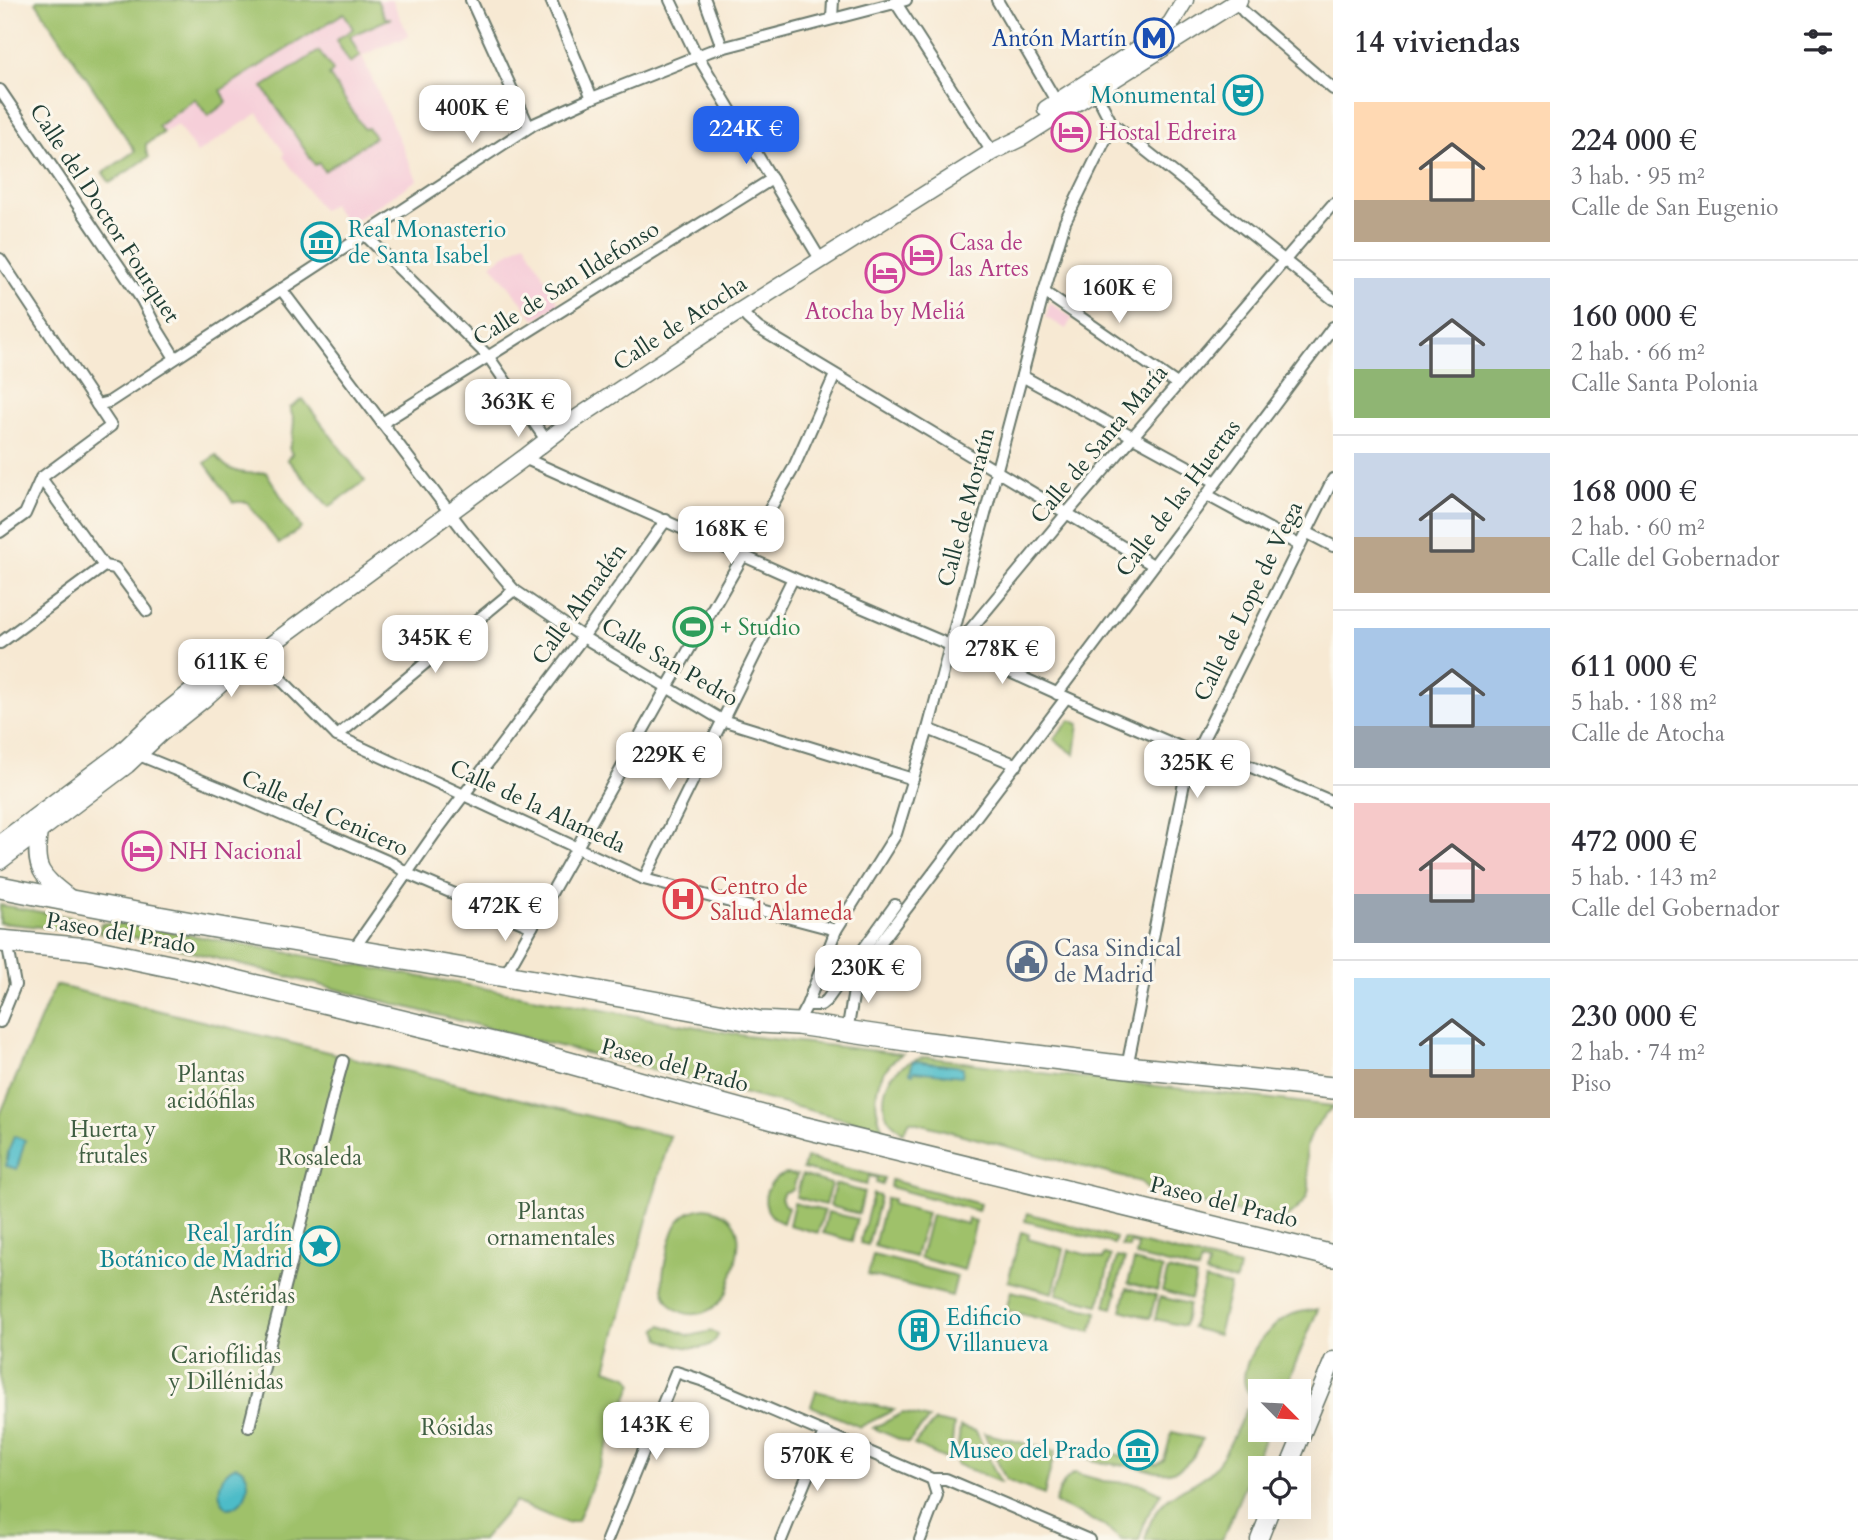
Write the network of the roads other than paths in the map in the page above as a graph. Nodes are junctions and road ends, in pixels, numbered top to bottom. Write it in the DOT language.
graph roads {
  1 [pos="471,0"];
  2 [pos="551,0"];
  3 [pos="670,0"];
  4 [pos="705,0"];
  5 [pos="833,0"];
  6 [pos="997,0"];
  7 [pos="1185,0"];
  8 [pos="901,1"];
  9 [pos="1237,1"];
  10 [pos="832,19"];
  11 [pos="722,47"];
  12 [pos="697,55"];
  13 [pos="1333,89"];
  14 [pos="0,90"];
  15 [pos="1095,91"];
  16 [pos="592,98"];
  17 [pos="1060,107"];
  18 [pos="528,127"];
  19 [pos="1112,127"];
  20 [pos="992,152"];
  21 [pos="772,179"];
  22 [pos="1333,204"];
  23 [pos="364,234"];
  24 [pos="0,259"];
  25 [pos="820,260"];
  26 [pos="1284,260"];
  27 [pos="281,289"];
  28 [pos="1044,292"];
  29 [pos="1333,299"];
  30 [pos="741,310"];
  31 [pos="1333,327"];
  32 [pos="488,356"];
  33 [pos="176,358"];
  34 [pos="835,375"];
  35 [pos="1022,376"];
  36 [pos="1177,384"];
  37 [pos="97,405"];
  38 [pos="382,423"];
  39 [pos="1132,437"];
  40 [pos="546,440"];
  41 [pos="524,458"];
  42 [pos="997,470"];
  43 [pos="41,478"];
  44 [pos="1333,479"];
  45 [pos="1216,482"];
  46 [pos="1207,495"];
  47 [pos="450,512"];
  48 [pos="1067,513"];
  49 [pos="666,520"];
  50 [pos="0,532"];
  51 [pos="1306,532"];
  52 [pos="1299,545"];
  53 [pos="1333,546"];
  54 [pos="744,555"];
  55 [pos="1153,565"];
  56 [pos="104,566"];
  57 [pos="793,578"];
  58 [pos="514,590"];
  59 [pos="147,611"];
  60 [pos="583,637"];
  61 [pos="0,643"];
  62 [pos="950,645"];
  63 [pos="257,655"];
  64 [pos="234,672"];
  65 [pos="668,686"];
  66 [pos="1062,696"];
  67 [pos="722,720"];
  68 [pos="928,729"];
  69 [pos="337,736"];
  70 [pos="1197,749"];
  71 [pos="139,755"];
  72 [pos="1017,765"];
  73 [pos="913,779"];
  74 [pos="464,795"];
  75 [pos="1333,802"];
  76 [pos="39,832"];
  77 [pos="0,843"];
  78 [pos="577,848"];
  79 [pos="0,860"];
  80 [pos="408,874"];
  81 [pos="644,879"];
  82 [pos="0,887"];
  83 [pos="76,902"];
  84 [pos="895,905"];
  85 [pos="532,927"];
  86 [pos="836,930"];
  87 [pos="3,941"];
  88 [pos="353,950"];
  89 [pos="505,975"];
  90 [pos="809,1005"];
  91 [pos="0,1022"];
  92 [pos="797,1024"];
  93 [pos="847,1032"];
  94 [pos="343,1060"];
  95 [pos="1126,1068"];
  96 [pos="1333,1088"];
  97 [pos="1333,1256"];
  98 [pos="1333,1360"];
  99 [pos="249,1427"];
  100 [pos="825,1433"];
  101 [pos="1293,1456"];
  102 [pos="932,1479"];
  103 [pos="1267,1519"];
  104 [pos="607,1540"];
  105 [pos="780,1540"];
  106 [pos="920,1540"];
  107 [pos="1089,1540"];
  108 [pos="1259,1540"];
  1 -- 18 [label="street"];
  2 -- 16 [label="street"];
  3 -- 12 [label="street"];
  4 -- 11 [label="street"];
  5 -- 10 [label="street"];
  6 -- 17 [label="street"];
  7 -- 17 [label="street, Calle de Atocha"];
  8 -- 10 [label="street"];
  8 -- 20 [label="street"];
  9 -- 13 [label="street"];
  9 -- 15 [label="street, Calle de Atocha"];
  10 -- 11 [label="street"];
  11 -- 12 [label="street"];
  12 -- 16 [label="street"];
  12 -- 21 [label="street"];
  14 -- 33 [label="street, Calle del Doctor Fourquet"];
  15 -- 17 [label="street, Calle de Atocha"];
  15 -- 19 [label="street"];
  16 -- 18 [label="street"];
  17 -- 20 [label="street, Calle de Atocha"];
  18 -- 23 [label="street"];
  19 -- 26 [label="street"];
  19 -- 28 [label="street, Calle de Moratín"];
  20 -- 25 [label="street, Calle de Atocha"];
  21 -- 25 [label="street"];
  21 -- 32 [label="street, Calle de San Ildefonso"];
  22 -- 26 [label="street, Calle de Santa María"];
  23 -- 27 [label="street"];
  23 -- 32 [label="street"];
  24 -- 37 [label="street"];
  25 -- 30 [label="street, Calle de Atocha"];
  26 -- 29 [label="street"];
  26 -- 36 [label="street, Calle de Santa María"];
  27 -- 33 [label="street"];
  27 -- 38 [label="street, Calle San Pedro"];
  28 -- 35 [label="street, Calle de Moratín"];
  28 -- 36 [label="street"];
  30 -- 34 [label="street"];
  30 -- 40 [label="street, Calle de Atocha"];
  31 -- 45 [label="street, Calle de las Huertas"];
  32 -- 38 [label="street, Calle de San Ildefonso"];
  32 -- 40 [label="street"];
  33 -- 37 [label="street"];
  34 -- 42 [label="street"];
  34 -- 54 [label="street"];
  35 -- 39 [label="street"];
  35 -- 42 [label="street, Calle de Moratín"];
  36 -- 39 [label="street, Calle de Santa María"];
  37 -- 43 [label="street"];
  38 -- 47 [label="street, Calle San Pedro"];
  39 -- 45 [label="street"];
  39 -- 48 [label="street, Calle de Santa María"];
  40 -- 41 [label="street, Calle de Atocha"];
  41 -- 47 [label="street, Calle de Atocha"];
  41 -- 49 [label="street"];
  42 -- 48 [label="street"];
  42 -- 62 [label="street, Calle de Moratín"];
  43 -- 50 [label="street"];
  43 -- 56 [label="street"];
  44 -- 51 [label="street, Calle de Lope de Vega"];
  45 -- 46 [label="street, Calle de las Huertas"];
  46 -- 52 [label="street"];
  46 -- 55 [label="street, Calle de las Huertas"];
  47 -- 58 [label="street, Calle San Pedro"];
  47 -- 63 [label="street, Calle de Atocha"];
  48 -- 55 [label="street"];
  48 -- 62 [label="street, Calle de Santa María"];
  49 -- 54 [label="street"];
  49 -- 60 [label="street, Calle Almadén"];
  51 -- 52 [label="street, Calle de Lope de Vega"];
  51 -- 53 [label="street"];
  52 -- 70 [label="street, Calle de Lope de Vega"];
  54 -- 57 [label="street"];
  54 -- 65 [label="street"];
  55 -- 66 [label="street, Calle de las Huertas"];
  56 -- 59 [label="street"];
  56 -- 61 [label="street"];
  57 -- 62 [label="street"];
  57 -- 67 [label="street"];
  58 -- 60 [label="street, Calle San Pedro"];
  58 -- 69 [label="street"];
  60 -- 65 [label="street, Calle San Pedro"];
  60 -- 74 [label="street, Calle Almadén"];
  62 -- 66 [label="street"];
  62 -- 68 [label="street, Calle de Moratín"];
  63 -- 64 [label="street, Calle de Atocha"];
  63 -- 69 [label="street, Calle de la Alameda"];
  64 -- 71 [label="street, Calle de Atocha"];
  64 -- 77 [label="street, Calle de Atocha"];
  65 -- 67 [label="street, Calle San Pedro"];
  65 -- 78 [label="street"];
  66 -- 70 [label="street"];
  66 -- 72 [label="street, Calle de las Huertas"];
  67 -- 73 [label="street, Calle San Pedro"];
  67 -- 81 [label="street"];
  68 -- 72 [label="street"];
  68 -- 73 [label="street, Calle de Moratín"];
  69 -- 74 [label="street, Calle de la Alameda"];
  70 -- 75 [label="street"];
  70 -- 95 [label="street, Calle de Lope de Vega"];
  71 -- 76 [label="street, Calle de Atocha"];
  71 -- 80 [label="street, Calle del Cenicero"];
  72 -- 93 [label="street, Calle de las Huertas"];
  73 -- 86 [label="street, Calle de Moratín"];
  74 -- 78 [label="street, Calle de la Alameda"];
  74 -- 80 [label="street, Calle Almadén"];
  76 -- 79 [label="street, Calle de Atocha"];
  76 -- 83 [label="street"];
  78 -- 81 [label="street, Calle de la Alameda"];
  78 -- 85 [label="street"];
  80 -- 85 [label="street, Calle del Cenicero"];
  80 -- 88 [label="street, Calle Almadén"];
  81 -- 86 [label="street, Calle de la Alameda"];
  82 -- 83 [label="highway, Paseo del Prado"];
  83 -- 88 [label="highway, Paseo del Prado"];
  84 -- 90 [label="street"];
  85 -- 89 [label="street"];
  86 -- 92 [label="street, Calle de Moratín"];
  87 -- 91 [label="street"];
  87 -- 97 [label="highway, Paseo del Prado"];
  88 -- 89 [label="highway, Paseo del Prado"];
  89 -- 92 [label="highway, Paseo del Prado"];
  92 -- 93 [label="highway, Paseo del Prado"];
  93 -- 95 [label="highway, Paseo del Prado"];
  94 -- 99 [label="street"];
  95 -- 96 [label="highway, Paseo del Prado"];
  98 -- 101 [label="street"];
  100 -- 102 [label="street"];
  100 -- 104 [label="street"];
  100 -- 105 [label="street"];
  102 -- 106 [label="street"];
  102 -- 107 [label="street"];
  103 -- 108 [label="street"];
}
